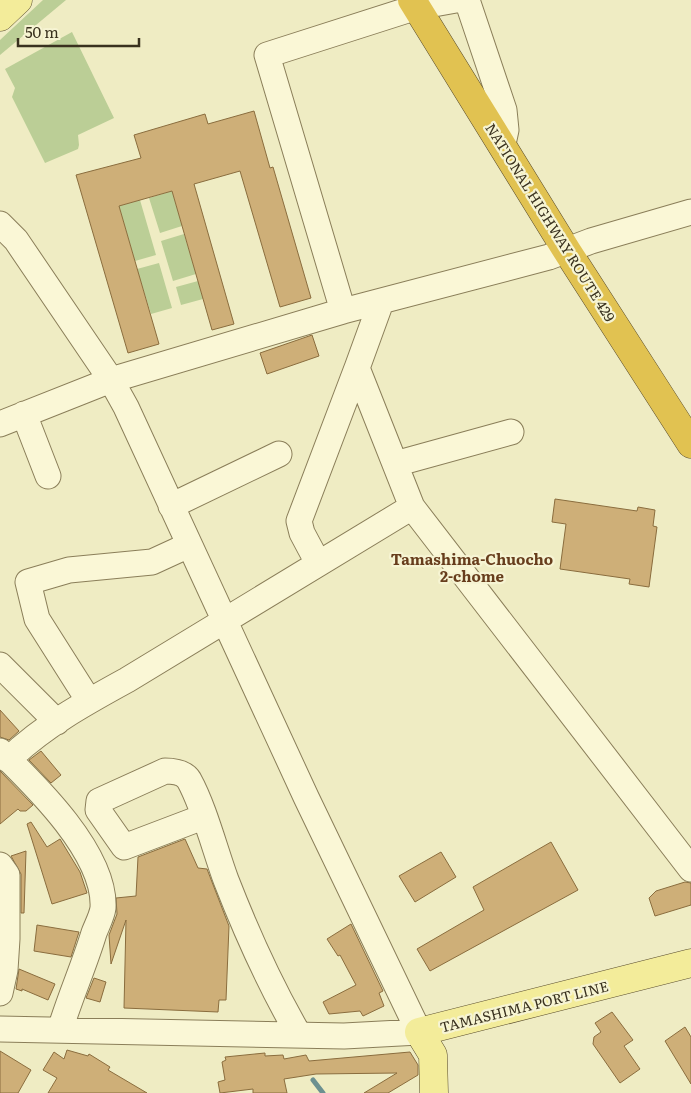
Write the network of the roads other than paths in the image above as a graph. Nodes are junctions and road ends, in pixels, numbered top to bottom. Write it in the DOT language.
graph roads {
  1 [pos="18,0"];
  2 [pos="456,0"];
  3 [pos="467,0"];
  4 [pos="415,4"];
  5 [pos="0,17"];
  6 [pos="503,144"];
  7 [pos="691,212"];
  8 [pos="0,224"];
  9 [pos="567,251"];
  10 [pos="381,302"];
  11 [pos="343,311"];
  12 [pos="357,368"];
  13 [pos="111,380"];
  14 [pos="24,414"];
  15 [pos="0,424"];
  16 [pos="511,432"];
  17 [pos="689,436"];
  18 [pos="279,454"];
  19 [pos="395,464"];
  20 [pos="48,476"];
  21 [pos="171,506"];
  22 [pos="412,507"];
  23 [pos="189,545"];
  24 [pos="318,563"];
  25 [pos="225,621"];
  26 [pos="0,665"];
  27 [pos="89,700"];
  28 [pos="57,722"];
  29 [pos="4,755"];
  30 [pos="203,817"];
  31 [pos="0,865"];
  32 [pos="691,870"];
  33 [pos="691,963"];
  34 [pos="0,992"];
  35 [pos="0,1029"];
  36 [pos="60,1030"];
  37 [pos="419,1032"];
  38 [pos="299,1035"];
  39 [pos="434,1093"];
  1 -- 5 [label="main road"];
  2 -- 4 [label="street"];
  3 -- 6 [label="street"];
  4 -- 6 [label="highway, NATIONAL HIGHWAY ROUTE 429"];
  4 -- 11 [label="street"];
  6 -- 9 [label="highway, NATIONAL HIGHWAY ROUTE 429"];
  7 -- 9 [label="street"];
  8 -- 13 [label="street"];
  9 -- 10 [label="street"];
  9 -- 17 [label="highway, NATIONAL HIGHWAY ROUTE 429"];
  10 -- 11 [label="street"];
  10 -- 12 [label="street"];
  11 -- 13 [label="street"];
  12 -- 19 [label="street"];
  12 -- 24 [label="street"];
  13 -- 14 [label="street"];
  13 -- 21 [label="street"];
  14 -- 15 [label="street"];
  14 -- 20 [label="street"];
  16 -- 19 [label="street"];
  18 -- 21 [label="street"];
  19 -- 22 [label="street"];
  21 -- 23 [label="street"];
  22 -- 24 [label="street"];
  22 -- 32 [label="street"];
  23 -- 25 [label="street"];
  23 -- 27 [label="street"];
  24 -- 25 [label="street"];
  25 -- 27 [label="street"];
  25 -- 37 [label="street"];
  26 -- 28 [label="street"];
  27 -- 28 [label="street"];
  28 -- 29 [label="street"];
  29 -- 36 [label="street"];
  30 -- 38 [label="street"];
  31 -- 34 [label="street"];
  33 -- 37 [label="main road, TAMASHIMA PORT LINE"];
  35 -- 36 [label="street"];
  36 -- 38 [label="street"];
  37 -- 38 [label="street"];
  37 -- 39 [label="main road, TAMASHIMA PORT LINE"];
}
